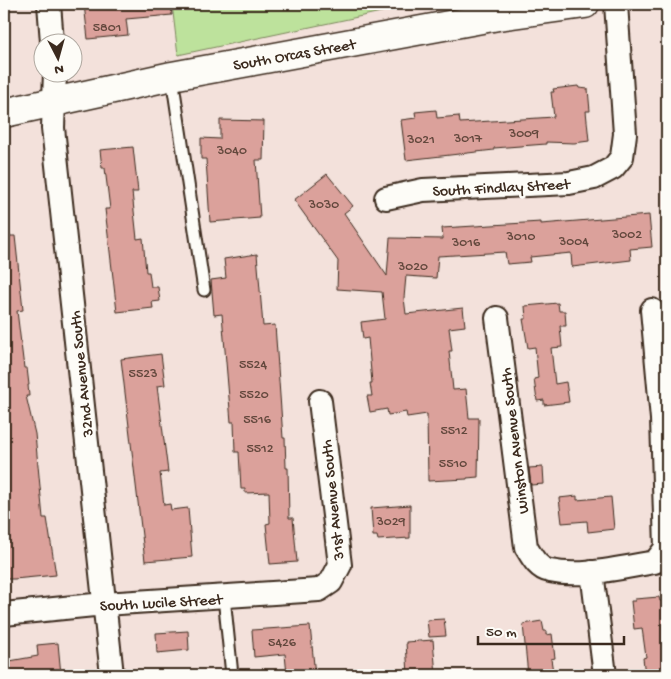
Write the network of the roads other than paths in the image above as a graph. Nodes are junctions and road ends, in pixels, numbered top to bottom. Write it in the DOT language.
graph roads {
  1 [pos="49,4"];
  2 [pos="585,4"];
  3 [pos="616,4"];
  4 [pos="51,32"];
  5 [pos="172,76"];
  6 [pos="54,82"];
  7 [pos="53,103"];
  8 [pos="4,113"];
  9 [pos="386,198"];
  10 [pos="204,290"];
  11 [pos="652,310"];
  12 [pos="497,318"];
  13 [pos="320,401"];
  14 [pos="666,548"];
  15 [pos="592,572"];
  16 [pos="319,590"];
  17 [pos="224,597"];
  18 [pos="104,604"];
  19 [pos="4,614"];
  20 [pos="112,675"];
  21 [pos="232,675"];
  22 [pos="605,675"];
  1 -- 4 [label="street"];
  2 -- 5 [label="street, South Orcas Street"];
  3 -- 9 [label="street, South Findlay Street"];
  5 -- 7 [label="street, South Orcas Street"];
  5 -- 10 [label="lane"];
  6 -- 7 [label="street, 32nd Avenue South"];
  7 -- 8 [label="street, South Orcas Street"];
  7 -- 18 [label="street, 32nd Avenue South"];
  11 -- 14 [label="street"];
  12 -- 15 [label="street, Winston Avenue South"];
  13 -- 16 [label="street, 31st Avenue South"];
  14 -- 15 [label="street"];
  15 -- 22 [label="street"];
  16 -- 17 [label="street, South Lucile Street"];
  17 -- 18 [label="street, South Lucile Street"];
  17 -- 21 [label="lane"];
  18 -- 19 [label="street, South Lucile Street"];
  18 -- 20 [label="street, 32nd Avenue South"];
}
